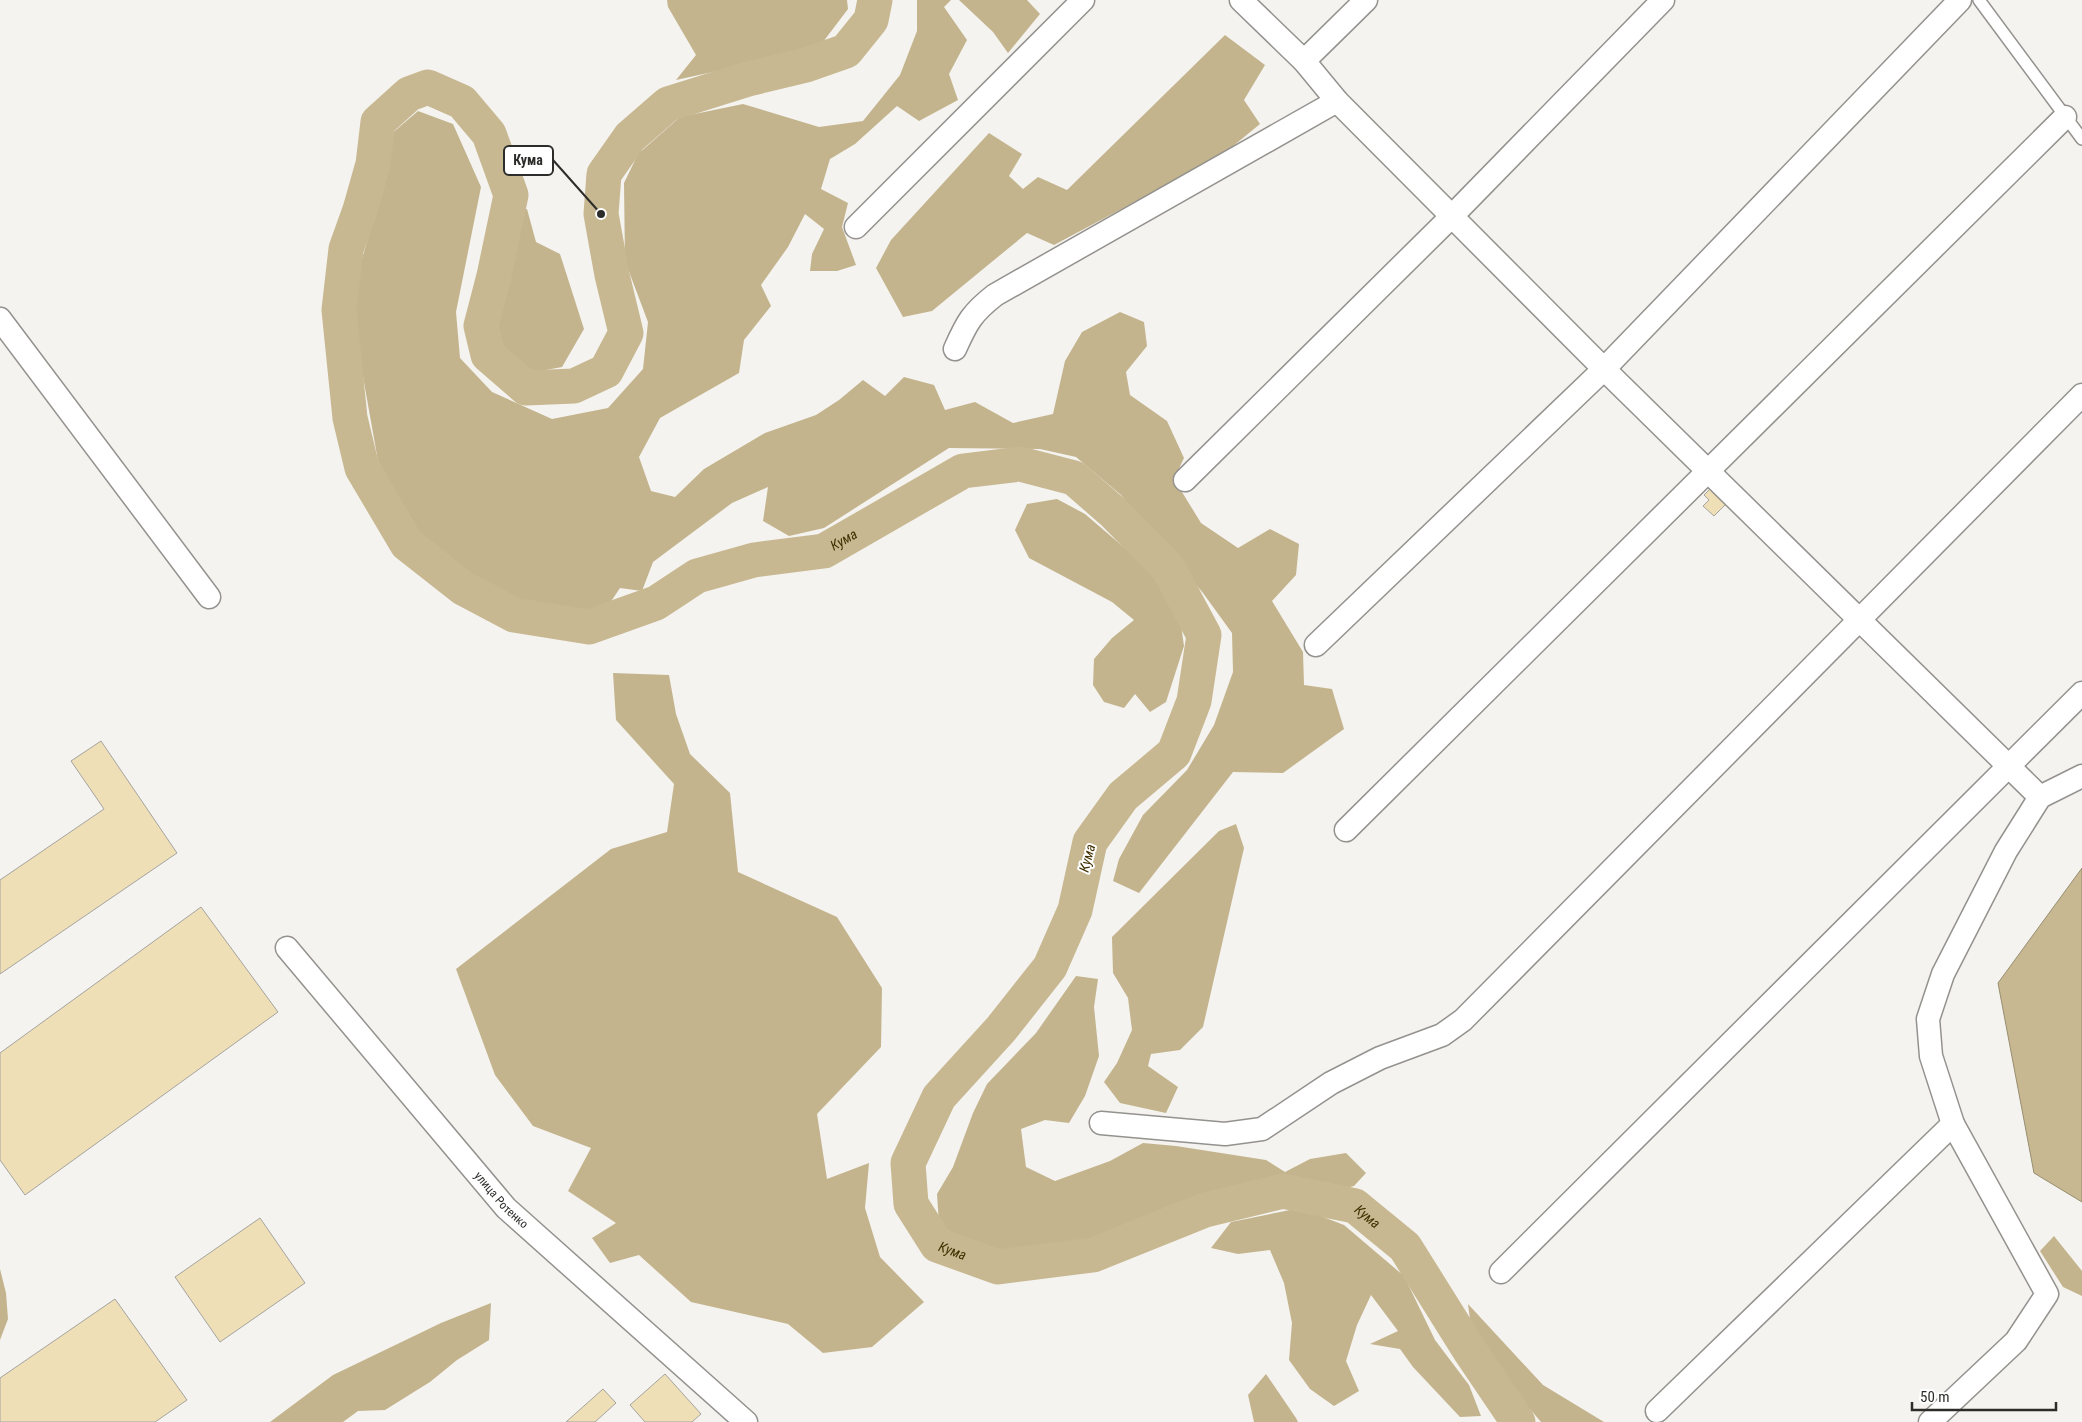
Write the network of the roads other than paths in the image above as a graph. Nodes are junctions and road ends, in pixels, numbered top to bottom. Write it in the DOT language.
graph roads {
  1 [pos="1083,0"];
  2 [pos="1241,0"];
  3 [pos="1366,0"];
  4 [pos="1663,0"];
  5 [pos="1960,0"];
  6 [pos="1979,0"];
  7 [pos="1304,61"];
  8 [pos="1337,100"];
  9 [pos="2066,117"];
  10 [pos="2082,139"];
  11 [pos="1453,215"];
  12 [pos="856,227"];
  13 [pos="0,319"];
  14 [pos="955,349"];
  15 [pos="1604,369"];
  16 [pos="2082,395"];
  17 [pos="1708,471"];
  18 [pos="1185,480"];
  19 [pos="209,597"];
  20 [pos="1860,619"];
  21 [pos="1316,645"];
  22 [pos="2082,693"];
  23 [pos="2008,768"];
  24 [pos="2082,776"];
  25 [pos="2040,797"];
  26 [pos="1346,830"];
  27 [pos="287,948"];
  28 [pos="1101,1122"];
  29 [pos="1953,1124"];
  30 [pos="1501,1272"];
  31 [pos="1657,1411"];
  32 [pos="736,1417"];
  33 [pos="1930,1422"];
  1 -- 12 [label="street"];
  2 -- 7 [label="street"];
  3 -- 7 [label="street"];
  4 -- 11 [label="street"];
  5 -- 15 [label="street"];
  6 -- 9 [label="lane"];
  7 -- 8 [label="street"];
  8 -- 11 [label="street"];
  8 -- 14 [label="street"];
  9 -- 10 [label="lane"];
  9 -- 17 [label="street"];
  11 -- 15 [label="street"];
  11 -- 18 [label="street"];
  13 -- 19 [label="street"];
  15 -- 17 [label="street"];
  15 -- 21 [label="street"];
  16 -- 20 [label="street"];
  17 -- 20 [label="street"];
  17 -- 26 [label="street"];
  20 -- 23 [label="street"];
  20 -- 28 [label="street"];
  22 -- 23 [label="street"];
  23 -- 25 [label="street"];
  23 -- 30 [label="street"];
  24 -- 25 [label="street"];
  25 -- 29 [label="street"];
  27 -- 32 [label="street, улица Ротенко"];
  29 -- 31 [label="street"];
  29 -- 33 [label="street"];
}
